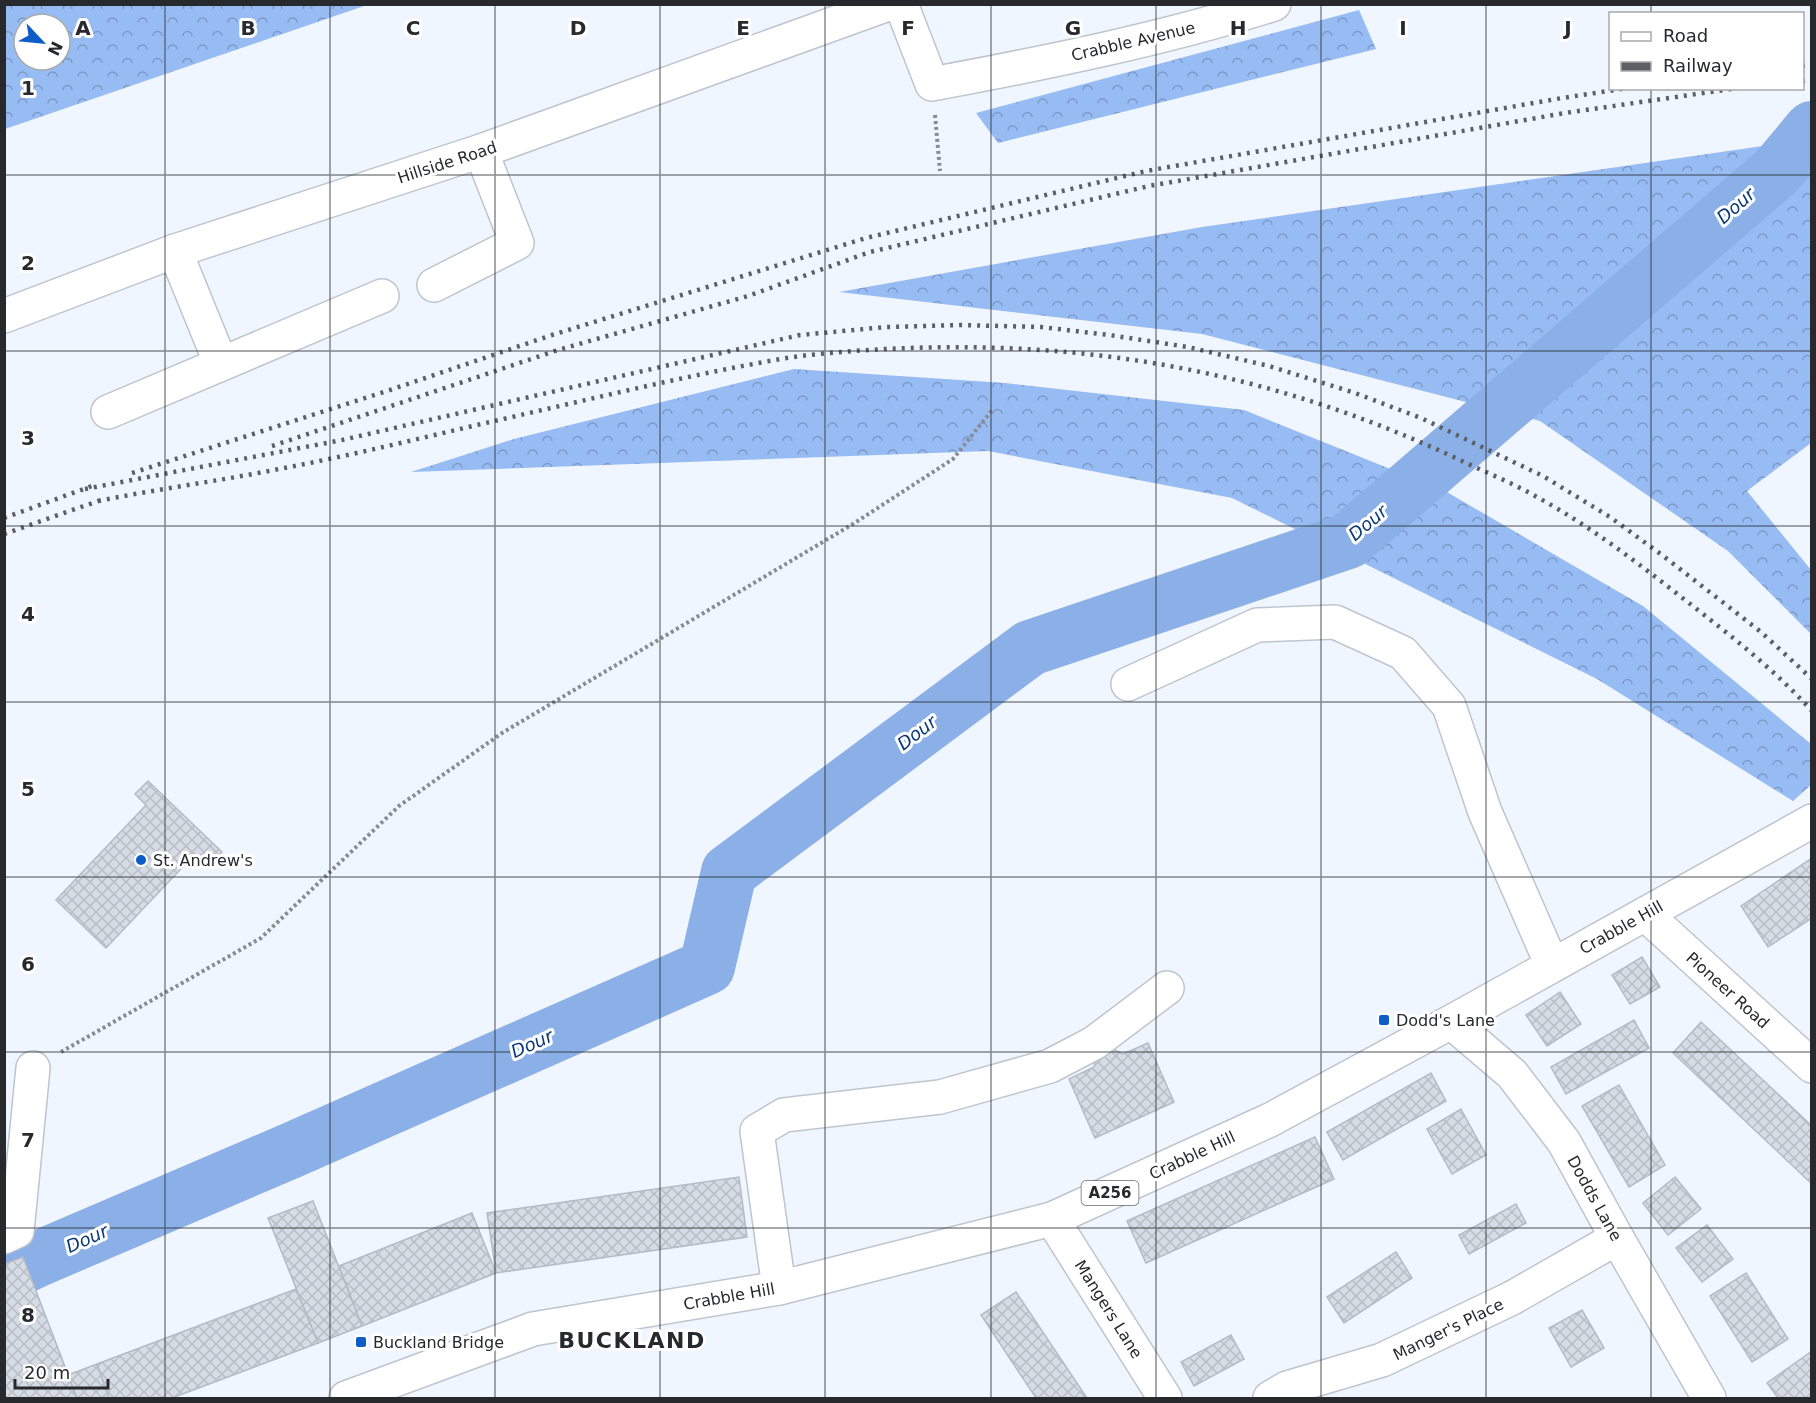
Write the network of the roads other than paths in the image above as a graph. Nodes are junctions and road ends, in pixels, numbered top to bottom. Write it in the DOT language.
graph roads {
  1 [pos="888,4"];
  2 [pos="901,4"];
  3 [pos="1274,4"];
  4 [pos="481,151"];
  5 [pos="175,251"];
  6 [pos="434,285"];
  7 [pos="382,296"];
  8 [pos="4,316"];
  9 [pos="221,364"];
  10 [pos="108,412"];
  11 [pos="1128,684"];
  12 [pos="1812,821"];
  13 [pos="1645,914"];
  14 [pos="1552,965"];
  15 [pos="1167,988"];
  16 [pos="1451,1022"];
  17 [pos="1812,1066"];
  18 [pos="33,1068"];
  19 [pos="1053,1219"];
  20 [pos="4,1237"];
  21 [pos="1617,1239"];
  22 [pos="779,1288"];
  23 [pos="346,1398"];
  24 [pos="1165,1398"];
  25 [pos="1270,1398"];
  26 [pos="1710,1398"];
  1 -- 4 [label="street, Hillside Road"];
  2 -- 3 [label="street, Crabble Avenue"];
  4 -- 5 [label="street, Hillside Road"];
  4 -- 6 [label="street"];
  5 -- 8 [label="street, Hillside Road"];
  5 -- 9 [label="street"];
  7 -- 9 [label="street"];
  9 -- 10 [label="street"];
  11 -- 14 [label="street"];
  12 -- 13 [label="street, Crabble Hill / A256"];
  13 -- 14 [label="street, Crabble Hill / A256"];
  13 -- 17 [label="street, Pioneer Road"];
  14 -- 16 [label="street, Crabble Hill / A256"];
  15 -- 22 [label="street"];
  16 -- 19 [label="street, Crabble Hill / A256"];
  16 -- 21 [label="street, Dodds Lane"];
  18 -- 20 [label="street"];
  19 -- 22 [label="street, Crabble Hill / A256"];
  19 -- 24 [label="street, Mangers Lane"];
  21 -- 25 [label="street, Manger's Place"];
  21 -- 26 [label="street, Dodds Lane"];
  22 -- 23 [label="street, Crabble Hill / A256"];
}
